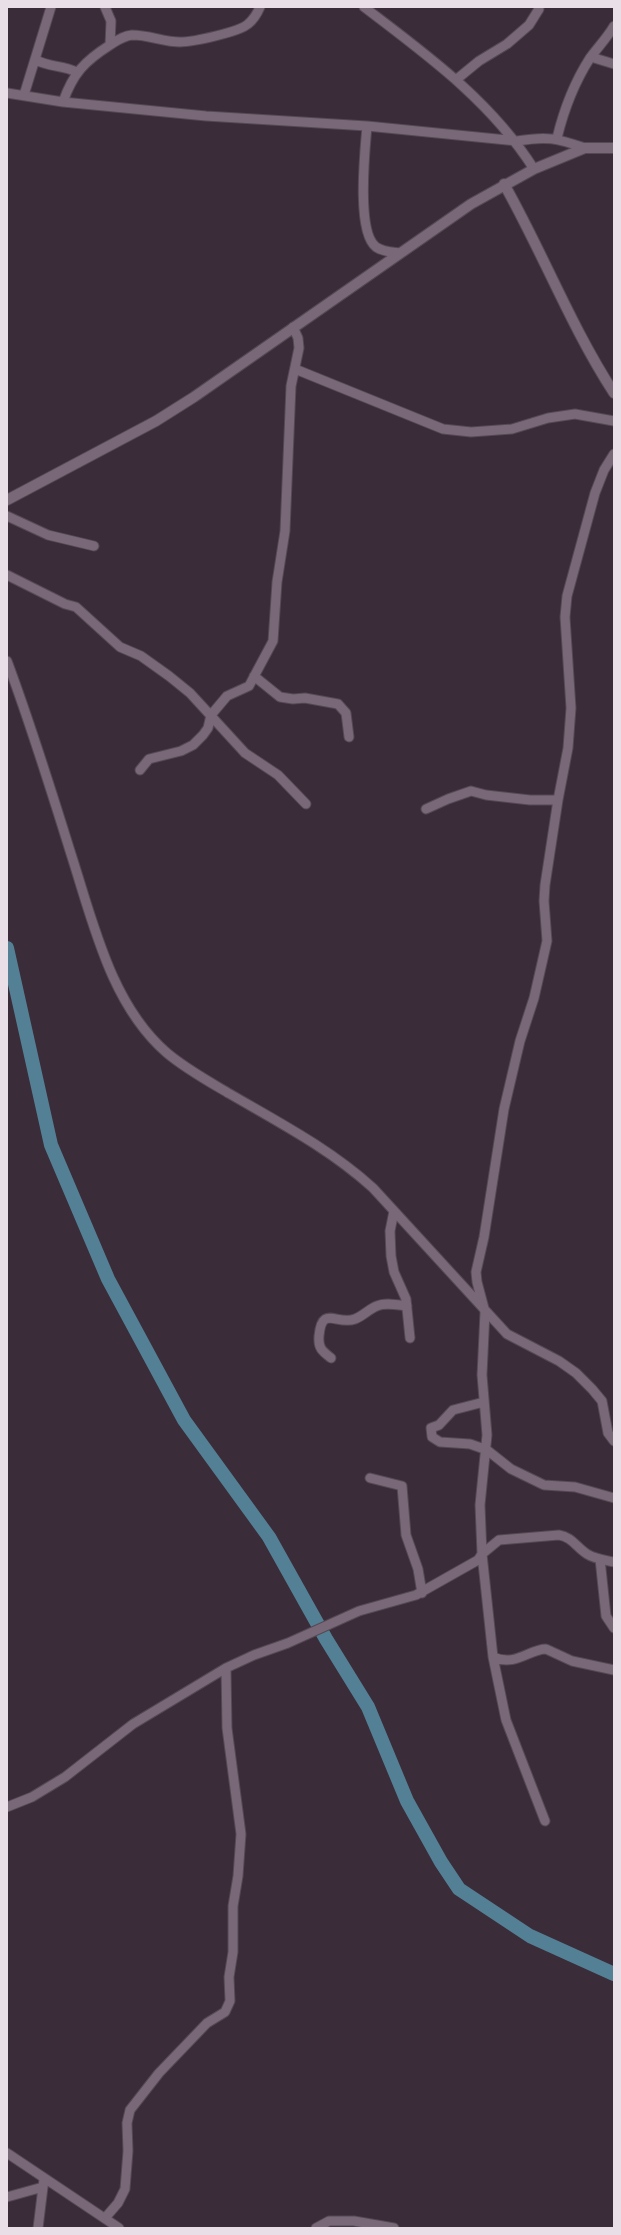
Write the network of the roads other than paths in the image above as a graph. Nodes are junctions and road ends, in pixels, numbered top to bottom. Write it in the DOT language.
graph roads {
  1 [pos="51,7"];
  2 [pos="105,7"];
  3 [pos="260,7"];
  4 [pos="364,7"];
  5 [pos="539,10"];
  6 [pos="614,26"];
  7 [pos="110,45"];
  8 [pos="590,58"];
  9 [pos="36,60"];
  10 [pos="614,64"];
  11 [pos="77,72"];
  12 [pos="457,79"];
  13 [pos="7,93"];
  14 [pos="24,95"];
  15 [pos="63,102"];
  16 [pos="367,126"];
  17 [pos="557,138"];
  18 [pos="516,141"];
  19 [pos="585,148"];
  20 [pos="614,148"];
  21 [pos="534,169"];
  22 [pos="504,184"];
  23 [pos="400,253"];
  24 [pos="293,327"];
  25 [pos="295,369"];
  26 [pos="614,393"];
  27 [pos="614,421"];
  28 [pos="614,454"];
  29 [pos="7,500"];
  30 [pos="7,516"];
  31 [pos="94,546"];
  32 [pos="7,575"];
  33 [pos="7,662"];
  34 [pos="254,676"];
  35 [pos="211,715"];
  36 [pos="349,737"];
  37 [pos="140,770"];
  38 [pos="558,800"];
  39 [pos="306,804"];
  40 [pos="426,809"];
  41 [pos="394,1211"];
  42 [pos="407,1306"];
  43 [pos="485,1312"];
  44 [pos="410,1338"];
  45 [pos="332,1358"];
  46 [pos="484,1402"];
  47 [pos="614,1441"];
  48 [pos="486,1450"];
  49 [pos="370,1478"];
  50 [pos="614,1498"];
  51 [pos="482,1554"];
  52 [pos="600,1559"];
  53 [pos="614,1562"];
  54 [pos="422,1593"];
  55 [pos="614,1628"];
  56 [pos="493,1657"];
  57 [pos="226,1668"];
  58 [pos="614,1670"];
  59 [pos="7,1807"];
  60 [pos="545,1821"];
  61 [pos="7,2153"];
  62 [pos="43,2183"];
  63 [pos="7,2197"];
  64 [pos="105,2218"];
  65 [pos="38,2228"];
  66 [pos="119,2228"];
  67 [pos="316,2228"];
  68 [pos="394,2228"];
  1 -- 9 [label="street"];
  2 -- 7 [label="street"];
  3 -- 7 [label="street"];
  4 -- 12 [label="street"];
  5 -- 12 [label="street"];
  6 -- 8 [label="street"];
  7 -- 11 [label="street"];
  8 -- 10 [label="street"];
  8 -- 17 [label="street"];
  9 -- 11 [label="street"];
  9 -- 14 [label="street"];
  11 -- 15 [label="street"];
  12 -- 18 [label="street"];
  13 -- 14 [label="street"];
  14 -- 15 [label="street"];
  15 -- 16 [label="street"];
  16 -- 18 [label="street"];
  16 -- 23 [label="street"];
  17 -- 18 [label="street"];
  17 -- 19 [label="street"];
  18 -- 21 [label="street"];
  19 -- 20 [label="street"];
  19 -- 21 [label="street"];
  21 -- 22 [label="street"];
  22 -- 23 [label="street"];
  22 -- 26 [label="street"];
  23 -- 24 [label="street"];
  24 -- 25 [label="street"];
  24 -- 29 [label="street"];
  25 -- 27 [label="street"];
  25 -- 34 [label="street"];
  28 -- 38 [label="street"];
  30 -- 31 [label="street"];
  32 -- 35 [label="street"];
  33 -- 41 [label="street"];
  34 -- 35 [label="street"];
  34 -- 36 [label="street"];
  35 -- 37 [label="street"];
  35 -- 39 [label="street"];
  38 -- 40 [label="street"];
  38 -- 43 [label="street"];
  41 -- 42 [label="street"];
  41 -- 43 [label="street"];
  42 -- 44 [label="street"];
  42 -- 45 [label="street"];
  43 -- 46 [label="street"];
  43 -- 47 [label="street"];
  46 -- 48 [label="street"];
  46 -- 48 [label="street"];
  48 -- 50 [label="street"];
  48 -- 51 [label="street"];
  49 -- 54 [label="street"];
  51 -- 52 [label="street"];
  51 -- 54 [label="street"];
  51 -- 56 [label="street"];
  52 -- 53 [label="street"];
  52 -- 55 [label="street"];
  54 -- 57 [label="street"];
  56 -- 58 [label="street"];
  56 -- 60 [label="street"];
  57 -- 59 [label="street"];
  57 -- 64 [label="street"];
  61 -- 62 [label="street"];
  62 -- 63 [label="street"];
  62 -- 64 [label="street"];
  62 -- 65 [label="street"];
  64 -- 66 [label="street"];
  67 -- 68 [label="street"];
}
